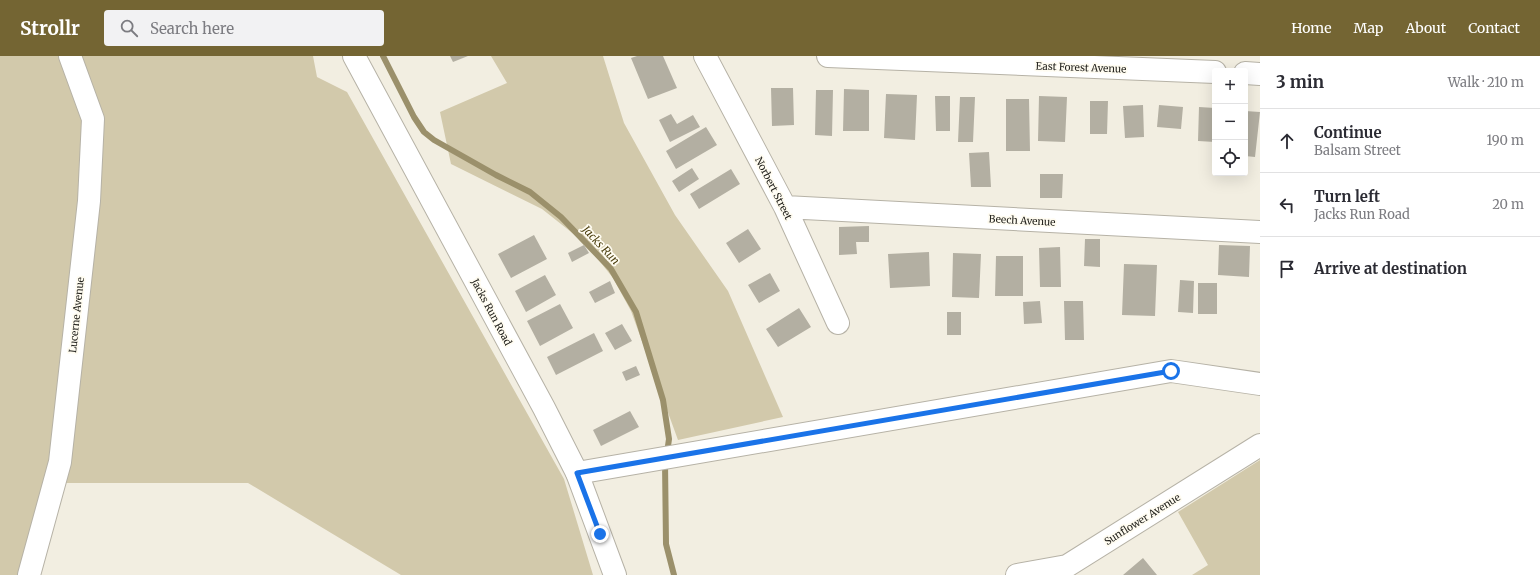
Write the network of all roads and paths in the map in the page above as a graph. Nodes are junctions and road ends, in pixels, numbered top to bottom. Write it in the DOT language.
graph roads {
  1 [pos="70,56"];
  2 [pos="354,56"];
  3 [pos="705,56"];
  4 [pos="828,56"];
  5 [pos="889,58"];
  6 [pos="1212,72"];
  7 [pos="1248,73"];
  8 [pos="1260,74"];
  9 [pos="785,207"];
  10 [pos="1260,232"];
  11 [pos="838,323"];
  12 [pos="1260,384"];
  13 [pos="1260,445"];
  14 [pos="577,473"];
  15 [pos="29,575"];
  16 [pos="615,575"];
  17 [pos="1017,575"];
  1 -- 15 [label="street, Lucerne Avenue"];
  2 -- 14 [label="street, Jacks Run Road"];
  3 -- 9 [label="street, Norbert Street"];
  4 -- 5 [label="street, East Forest Avenue"];
  5 -- 6 [label="street, East Forest Avenue"];
  7 -- 8 [label="street"];
  9 -- 10 [label="street, Beech Avenue"];
  9 -- 11 [label="street, Norbert Street"];
  12 -- 14 [label="street"];
  13 -- 17 [label="street, Sunflower Avenue"];
  14 -- 16 [label="street, Jacks Run Road"];
}
